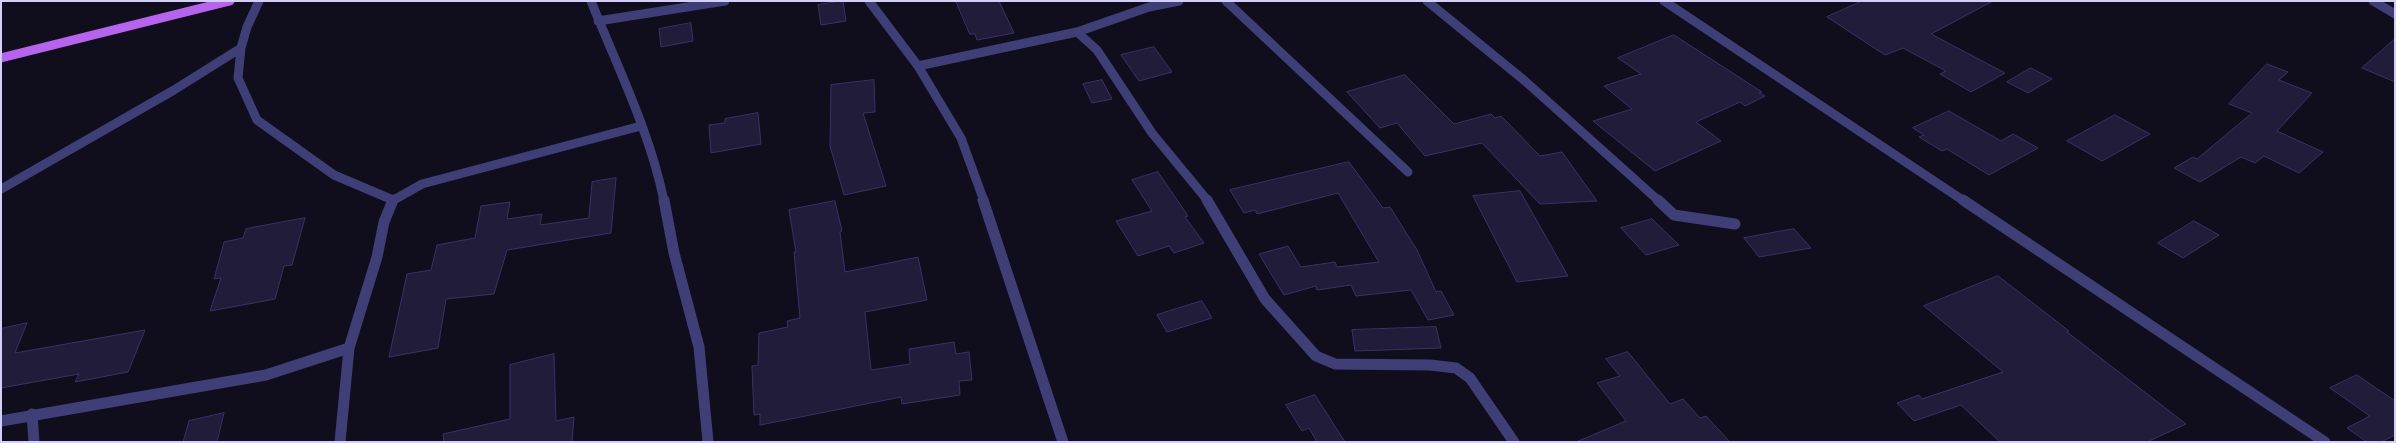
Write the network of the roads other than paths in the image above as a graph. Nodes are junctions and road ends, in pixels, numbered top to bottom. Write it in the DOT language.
graph roads {
  1 [pos="230,1"];
  2 [pos="259,1"];
  3 [pos="591,1"];
  4 [pos="725,1"];
  5 [pos="869,1"];
  6 [pos="1179,1"];
  7 [pos="1226,1"];
  8 [pos="1426,1"];
  9 [pos="1664,1"];
  10 [pos="2373,1"];
  11 [pos="2395,14"];
  12 [pos="598,21"];
  13 [pos="1077,32"];
  14 [pos="241,48"];
  15 [pos="1,58"];
  16 [pos="918,66"];
  17 [pos="641,126"];
  18 [pos="1408,172"];
  19 [pos="1,190"];
  20 [pos="393,200"];
  21 [pos="1735,224"];
  22 [pos="349,348"];
  23 [pos="32,414"];
  24 [pos="1,421"];
  25 [pos="34,442"];
  26 [pos="340,442"];
  27 [pos="708,442"];
  28 [pos="1063,442"];
  29 [pos="1514,442"];
  30 [pos="2326,442"];
  1 -- 15 [label="main road"];
  2 -- 14 [label="street"];
  3 -- 12 [label="street"];
  4 -- 12 [label="street"];
  5 -- 16 [label="street"];
  6 -- 13 [label="street"];
  7 -- 18 [label="street"];
  8 -- 21 [label="street"];
  9 -- 30 [label="street"];
  10 -- 11 [label="street"];
  12 -- 17 [label="street"];
  13 -- 16 [label="street"];
  13 -- 29 [label="street"];
  14 -- 19 [label="street"];
  14 -- 20 [label="street"];
  16 -- 28 [label="street"];
  17 -- 20 [label="street"];
  17 -- 27 [label="street"];
  20 -- 22 [label="street"];
  22 -- 23 [label="street"];
  22 -- 26 [label="street"];
  23 -- 24 [label="street"];
  23 -- 25 [label="street"];
}
